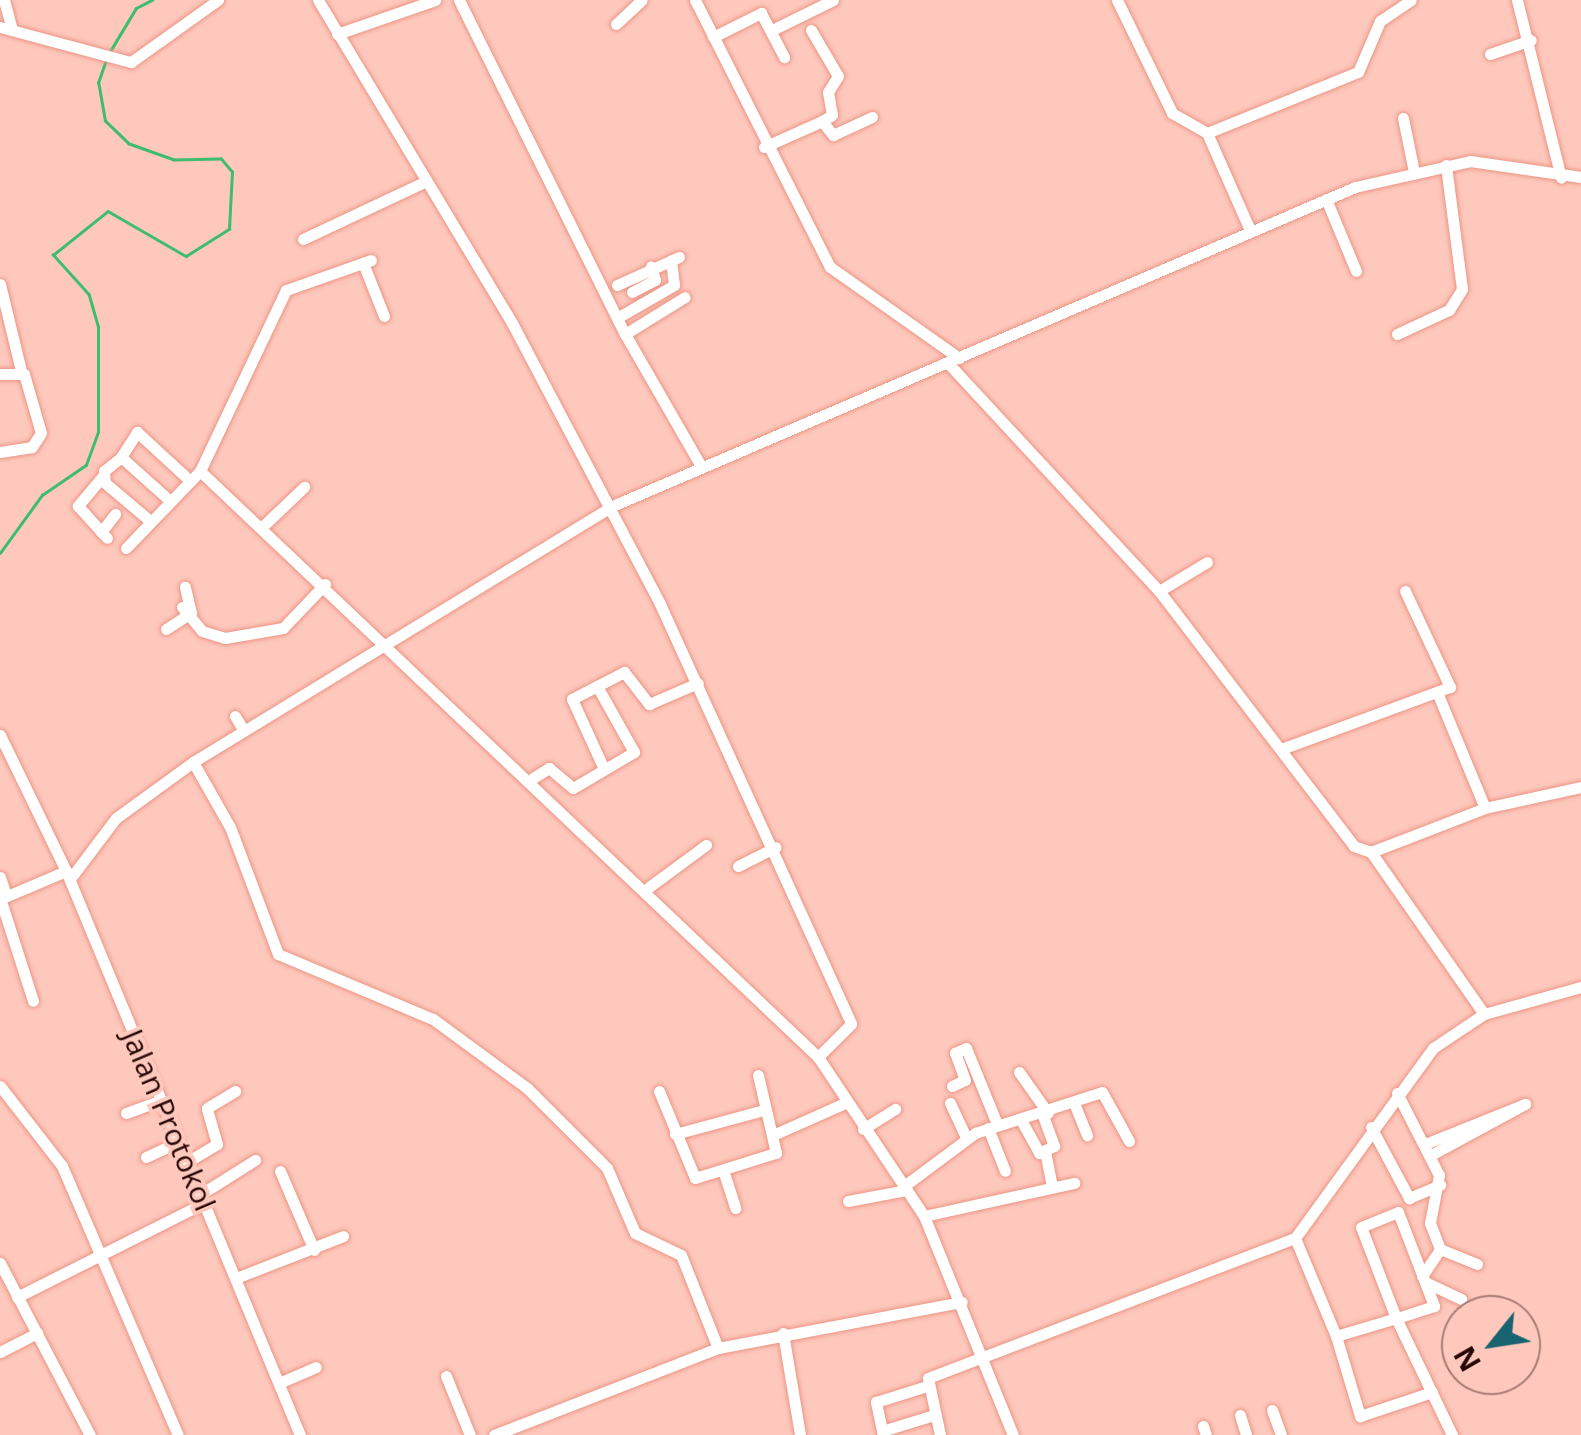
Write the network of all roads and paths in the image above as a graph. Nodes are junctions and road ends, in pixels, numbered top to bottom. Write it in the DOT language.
graph roads {
  1 [pos="4,0"];
  2 [pos="218,0"];
  3 [pos="318,0"];
  4 [pos="435,0"];
  5 [pos="459,0"];
  6 [pos="642,0"];
  7 [pos="694,0"];
  8 [pos="832,0"];
  9 [pos="1117,0"];
  10 [pos="1411,0"];
  11 [pos="1518,0"];
  12 [pos="616,24"];
  13 [pos="6,28"];
  14 [pos="772,30"];
  15 [pos="811,30"];
  16 [pos="337,34"];
  17 [pos="713,37"];
  18 [pos="1531,40"];
  19 [pos="1490,54"];
  20 [pos="784,57"];
  21 [pos="756,98"];
  22 [pos="743,105"];
  23 [pos="872,117"];
  24 [pos="1403,118"];
  25 [pos="822,122"];
  26 [pos="1206,133"];
  27 [pos="764,147"];
  28 [pos="1446,164"];
  29 [pos="1414,172"];
  30 [pos="1581,177"];
  31 [pos="1561,178"];
  32 [pos="424,182"];
  33 [pos="1326,199"];
  34 [pos="1250,230"];
  35 [pos="304,238"];
  36 [pos="651,267"];
  37 [pos="1356,271"];
  38 [pos="0,285"];
  39 [pos="617,285"];
  40 [pos="632,292"];
  41 [pos="685,297"];
  42 [pos="384,316"];
  43 [pos="617,318"];
  44 [pos="15,327"];
  45 [pos="0,331"];
  46 [pos="625,334"];
  47 [pos="1397,334"];
  48 [pos="953,360"];
  49 [pos="22,371"];
  50 [pos="0,374"];
  51 [pos="0,452"];
  52 [pos="121,456"];
  53 [pos="702,466"];
  54 [pos="200,471"];
  55 [pos="102,476"];
  56 [pos="187,478"];
  57 [pos="304,487"];
  58 [pos="168,499"];
  59 [pos="610,507"];
  60 [pos="116,514"];
  61 [pos="149,520"];
  62 [pos="263,526"];
  63 [pos="126,548"];
  64 [pos="1207,562"];
  65 [pos="325,584"];
  66 [pos="186,587"];
  67 [pos="1404,591"];
  68 [pos="1160,592"];
  69 [pos="186,611"];
  70 [pos="166,629"];
  71 [pos="390,645"];
  72 [pos="698,683"];
  73 [pos="597,686"];
  74 [pos="1439,697"];
  75 [pos="235,716"];
  76 [pos="244,731"];
  77 [pos="0,735"];
  78 [pos="1284,748"];
  79 [pos="193,762"];
  80 [pos="604,770"];
  81 [pos="533,778"];
  82 [pos="1581,787"];
  83 [pos="1484,808"];
  84 [pos="706,845"];
  85 [pos="776,846"];
  86 [pos="1371,852"];
  87 [pos="738,866"];
  88 [pos="68,875"];
  89 [pos="0,877"];
  90 [pos="649,888"];
  91 [pos="2,898"];
  92 [pos="1581,987"];
  93 [pos="33,1001"];
  94 [pos="1484,1014"];
  95 [pos="818,1057"];
  96 [pos="1020,1072"];
  97 [pos="758,1075"];
  98 [pos="0,1086"];
  99 [pos="952,1086"];
  100 [pos="235,1091"];
  101 [pos="658,1091"];
  102 [pos="1397,1093"];
  103 [pos="161,1100"];
  104 [pos="845,1103"];
  105 [pos="950,1103"];
  106 [pos="1074,1103"];
  107 [pos="894,1109"];
  108 [pos="764,1110"];
  109 [pos="126,1113"];
  110 [pos="1045,1114"];
  111 [pos="1021,1120"];
  112 [pos="993,1126"];
  113 [pos="1371,1128"];
  114 [pos="863,1129"];
  115 [pos="674,1134"];
  116 [pos="773,1135"];
  117 [pos="1087,1135"];
  118 [pos="966,1138"];
  119 [pos="1129,1141"];
  120 [pos="178,1142"];
  121 [pos="1428,1149"];
  122 [pos="1045,1151"];
  123 [pos="146,1156"];
  124 [pos="255,1160"];
  125 [pos="187,1162"];
  126 [pos="722,1170"];
  127 [pos="280,1171"];
  128 [pos="1005,1171"];
  129 [pos="1074,1183"];
  130 [pos="1052,1186"];
  131 [pos="905,1188"];
  132 [pos="1438,1191"];
  133 [pos="202,1198"];
  134 [pos="848,1202"];
  135 [pos="734,1208"];
  136 [pos="1398,1212"];
  137 [pos="924,1216"];
  138 [pos="342,1236"];
  139 [pos="1295,1238"];
  140 [pos="1440,1249"];
  141 [pos="314,1250"];
  142 [pos="98,1258"];
  143 [pos="0,1263"];
  144 [pos="1477,1264"];
  145 [pos="236,1278"];
  146 [pos="1424,1279"];
  147 [pos="1454,1295"];
  148 [pos="18,1297"];
  149 [pos="962,1302"];
  150 [pos="1396,1318"];
  151 [pos="37,1333"];
  152 [pos="783,1333"];
  153 [pos="1336,1336"];
  154 [pos="718,1348"];
  155 [pos="0,1352"];
  156 [pos="984,1352"];
  157 [pos="316,1367"];
  158 [pos="446,1376"];
  159 [pos="279,1382"];
  160 [pos="924,1387"];
  161 [pos="1432,1392"];
  162 [pos="1272,1410"];
  163 [pos="1240,1415"];
  164 [pos="931,1416"];
  165 [pos="883,1433"];
  166 [pos="90,1435"];
  167 [pos="178,1435"];
  168 [pos="300,1435"];
  169 [pos="470,1435"];
  170 [pos="494,1435"];
  171 [pos="800,1435"];
  172 [pos="940,1435"];
  173 [pos="1013,1435"];
  174 [pos="1246,1435"];
  175 [pos="1282,1435"];
  176 [pos="1452,1435"];
  1 -- 13 [label="street"];
  2 -- 13 [label="street"];
  3 -- 16 [label="street"];
  4 -- 16 [label="street"];
  5 -- 43 [label="street"];
  6 -- 12 [label="street"];
  7 -- 17 [label="street"];
  8 -- 14 [label="street"];
  9 -- 26 [label="street"];
  10 -- 26 [label="street"];
  11 -- 18 [label="street"];
  14 -- 17 [label="street"];
  14 -- 20 [label="street"];
  15 -- 25 [label="street"];
  16 -- 32 [label="street"];
  17 -- 22 [label="street"];
  18 -- 19 [label="street"];
  18 -- 31 [label="street"];
  21 -- 22 [label="street"];
  22 -- 27 [label="street"];
  23 -- 25 [label="street"];
  24 -- 29 [label="street"];
  25 -- 27 [label="street"];
  26 -- 34 [label="street"];
  27 -- 48 [label="street"];
  28 -- 29 [label="street"];
  28 -- 31 [label="street"];
  28 -- 47 [label="street"];
  29 -- 33 [label="street"];
  30 -- 31 [label="street"];
  32 -- 35 [label="street"];
  32 -- 59 [label="street"];
  33 -- 34 [label="street"];
  33 -- 37 [label="street"];
  34 -- 48 [label="street"];
  36 -- 39 [label="street"];
  36 -- 40 [label="street"];
  36 -- 43 [label="street"];
  38 -- 44 [label="street"];
  41 -- 46 [label="street"];
  42 -- 54 [label="street"];
  43 -- 46 [label="street"];
  44 -- 45 [label="street"];
  44 -- 49 [label="street"];
  46 -- 53 [label="street"];
  48 -- 53 [label="street"];
  48 -- 68 [label="street"];
  49 -- 50 [label="street"];
  49 -- 51 [label="street"];
  52 -- 55 [label="street"];
  52 -- 56 [label="street"];
  52 -- 58 [label="street"];
  53 -- 59 [label="street"];
  54 -- 56 [label="street"];
  54 -- 62 [label="street"];
  55 -- 60 [label="street"];
  55 -- 61 [label="street"];
  56 -- 58 [label="street"];
  57 -- 62 [label="street"];
  58 -- 61 [label="street"];
  59 -- 71 [label="street"];
  59 -- 72 [label="street"];
  61 -- 63 [label="street"];
  62 -- 65 [label="street"];
  64 -- 68 [label="street"];
  65 -- 69 [label="street"];
  65 -- 71 [label="street"];
  66 -- 69 [label="street"];
  67 -- 74 [label="street"];
  68 -- 78 [label="street"];
  69 -- 70 [label="street"];
  71 -- 76 [label="street"];
  71 -- 81 [label="street"];
  72 -- 73 [label="street"];
  72 -- 85 [label="street"];
  73 -- 80 [label="street"];
  73 -- 80 [label="street"];
  74 -- 78 [label="street"];
  74 -- 83 [label="street"];
  75 -- 76 [label="street"];
  76 -- 79 [label="street"];
  77 -- 88 [label="street, Jalan Protokol"];
  78 -- 86 [label="street"];
  79 -- 88 [label="street"];
  79 -- 154 [label="street"];
  80 -- 81 [label="street"];
  81 -- 90 [label="street"];
  82 -- 83 [label="street"];
  83 -- 86 [label="street"];
  84 -- 90 [label="street"];
  85 -- 87 [label="street"];
  85 -- 95 [label="street"];
  86 -- 94 [label="street"];
  88 -- 91 [label="street"];
  88 -- 103 [label="street, Jalan Protokol"];
  89 -- 91 [label="street"];
  90 -- 95 [label="street"];
  91 -- 93 [label="street"];
  92 -- 94 [label="street"];
  94 -- 102 [label="street"];
  95 -- 104 [label="street"];
  96 -- 110 [label="street"];
  97 -- 108 [label="street"];
  98 -- 142 [label="street"];
  99 -- 112 [label="street"];
  100 -- 125 [label="street"];
  101 -- 115 [label="street"];
  102 -- 113 [label="street"];
  102 -- 121 [label="street"];
  103 -- 109 [label="street"];
  103 -- 120 [label="street, Jalan Protokol"];
  104 -- 114 [label="street"];
  104 -- 116 [label="street"];
  105 -- 118 [label="street"];
  106 -- 110 [label="street"];
  106 -- 117 [label="street"];
  106 -- 119 [label="street"];
  107 -- 114 [label="street"];
  108 -- 115 [label="street"];
  108 -- 116 [label="street"];
  110 -- 111 [label="street"];
  110 -- 122 [label="street"];
  111 -- 112 [label="street"];
  111 -- 122 [label="street"];
  112 -- 118 [label="street"];
  112 -- 128 [label="street"];
  113 -- 132 [label="street"];
  113 -- 139 [label="street"];
  114 -- 131 [label="street"];
  115 -- 126 [label="street"];
  116 -- 126 [label="street"];
  118 -- 131 [label="street"];
  120 -- 123 [label="street"];
  120 -- 125 [label="street, Jalan Protokol"];
  121 -- 121 [label="street"];
  121 -- 132 [label="street"];
  122 -- 130 [label="street"];
  124 -- 133 [label="street"];
  125 -- 133 [label="street, Jalan Protokol"];
  126 -- 135 [label="street"];
  127 -- 141 [label="street"];
  129 -- 130 [label="street"];
  130 -- 137 [label="street"];
  131 -- 134 [label="street"];
  131 -- 137 [label="street"];
  132 -- 136 [label="street"];
  132 -- 140 [label="street"];
  133 -- 142 [label="street"];
  133 -- 145 [label="street, Jalan Protokol"];
  136 -- 146 [label="street"];
  136 -- 150 [label="street"];
  137 -- 149 [label="street"];
  138 -- 141 [label="street"];
  139 -- 153 [label="street"];
  139 -- 156 [label="street"];
  140 -- 144 [label="street"];
  140 -- 146 [label="street"];
  141 -- 145 [label="street"];
  142 -- 148 [label="street"];
  142 -- 167 [label="street"];
  143 -- 148 [label="street"];
  145 -- 159 [label="street, Jalan Protokol"];
  146 -- 147 [label="street"];
  146 -- 150 [label="street"];
  148 -- 151 [label="street"];
  149 -- 152 [label="street"];
  149 -- 156 [label="street"];
  150 -- 153 [label="street"];
  150 -- 161 [label="street"];
  151 -- 155 [label="street"];
  151 -- 166 [label="street"];
  152 -- 154 [label="street"];
  152 -- 171 [label="street"];
  153 -- 161 [label="street"];
  154 -- 170 [label="street"];
  156 -- 160 [label="street"];
  156 -- 173 [label="street"];
  157 -- 159 [label="street"];
  158 -- 169 [label="street"];
  159 -- 168 [label="street, Jalan Protokol"];
  160 -- 164 [label="street"];
  160 -- 165 [label="street"];
  161 -- 176 [label="street"];
  162 -- 175 [label="street"];
  163 -- 174 [label="street"];
  164 -- 165 [label="street"];
  164 -- 172 [label="street"];
}
